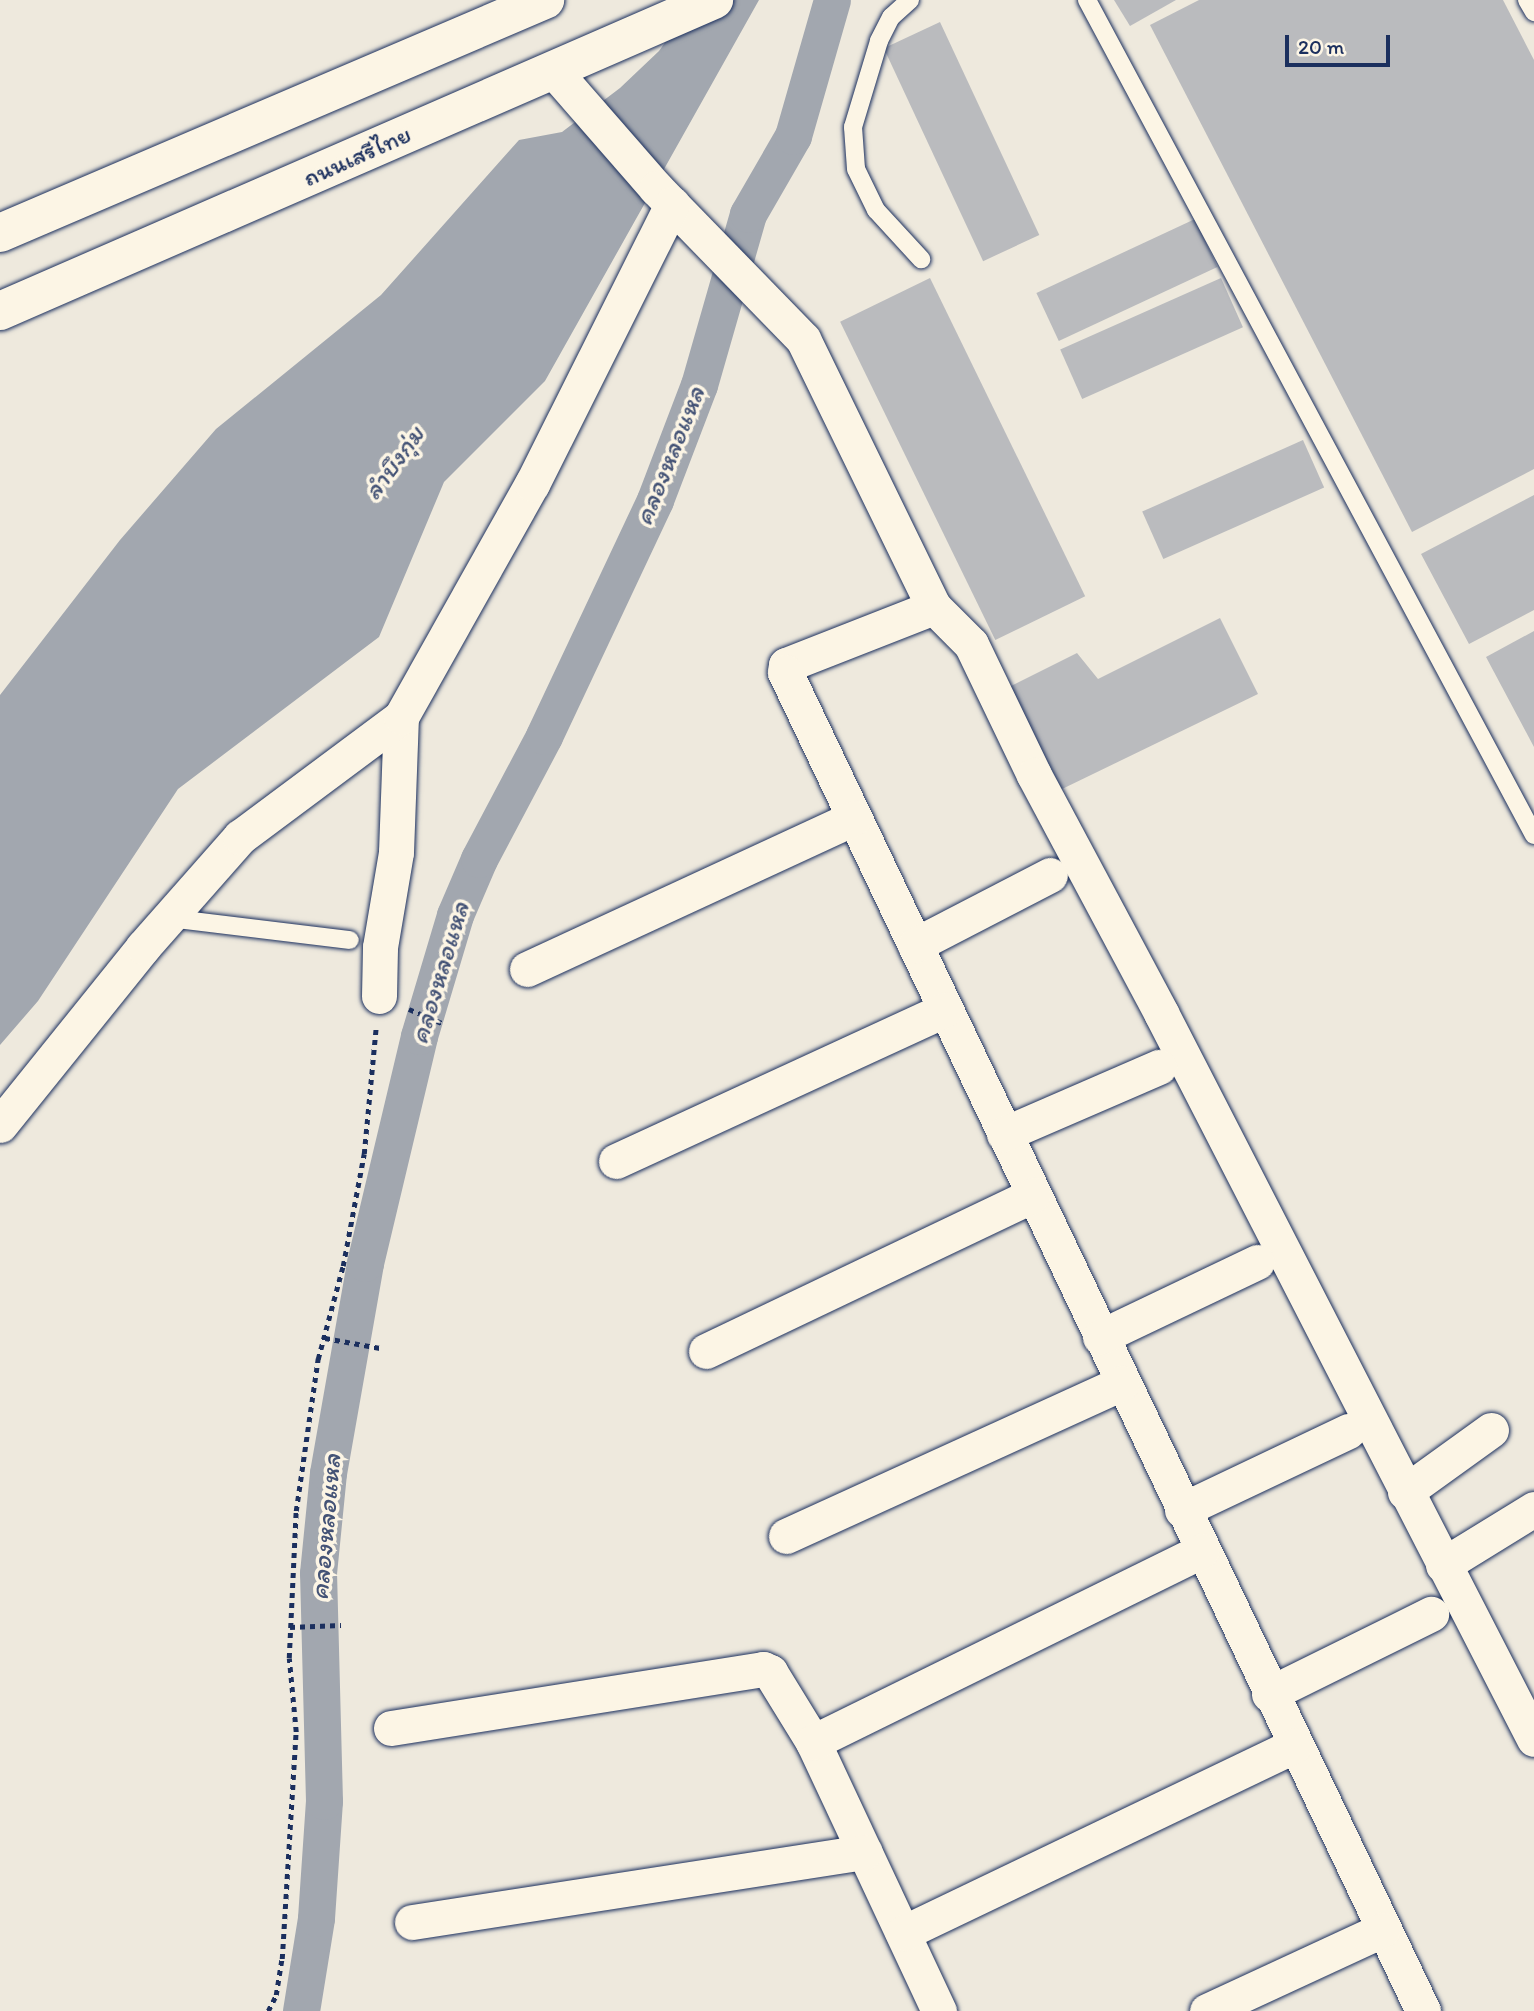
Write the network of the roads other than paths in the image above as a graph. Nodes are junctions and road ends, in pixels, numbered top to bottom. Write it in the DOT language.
graph roads {
  1 [pos="714,0"];
  2 [pos="910,0"];
  3 [pos="1087,0"];
  4 [pos="525,5"];
  5 [pos="565,83"];
  6 [pos="670,203"];
  7 [pos="0,233"];
  8 [pos="921,259"];
  9 [pos="0,311"];
  10 [pos="934,607"];
  11 [pos="401,717"];
  12 [pos="854,818"];
  13 [pos="1534,835"];
  14 [pos="1050,875"];
  15 [pos="168,918"];
  16 [pos="350,940"];
  17 [pos="915,945"];
  18 [pos="527,969"];
  19 [pos="379,996"];
  20 [pos="945,1010"];
  21 [pos="1159,1067"];
  22 [pos="0,1125"];
  23 [pos="1004,1134"];
  24 [pos="616,1161"];
  25 [pos="1033,1195"];
  26 [pos="1256,1262"];
  27 [pos="1100,1337"];
  28 [pos="706,1350"];
  29 [pos="1122,1383"];
  30 [pos="1491,1430"];
  31 [pos="1348,1431"];
  32 [pos="1405,1492"];
  33 [pos="1534,1509"];
  34 [pos="1182,1510"];
  35 [pos="786,1536"];
  36 [pos="1202,1551"];
  37 [pos="1443,1565"];
  38 [pos="1431,1614"];
  39 [pos="1269,1694"];
  40 [pos="391,1728"];
  41 [pos="1534,1739"];
  42 [pos="813,1742"];
  43 [pos="1294,1746"];
  44 [pos="865,1852"];
  45 [pos="411,1922"];
  46 [pos="1381,1930"];
  47 [pos="903,1933"];
  48 [pos="939,2011"];
  49 [pos="1207,2011"];
  50 [pos="1423,2011"];
  1 -- 5 [label="main road, ถนนเสรีไทย"];
  2 -- 8 [label="lane"];
  3 -- 13 [label="lane"];
  4 -- 7 [label="main road"];
  5 -- 6 [label="street"];
  5 -- 9 [label="main road, ถนนเสรีไทย"];
  6 -- 10 [label="street"];
  6 -- 11 [label="street"];
  10 -- 12 [label="street"];
  10 -- 32 [label="street"];
  11 -- 15 [label="street"];
  11 -- 19 [label="street"];
  12 -- 17 [label="street"];
  12 -- 18 [label="street"];
  14 -- 17 [label="street"];
  15 -- 16 [label="lane"];
  15 -- 22 [label="street"];
  17 -- 20 [label="street"];
  20 -- 23 [label="street"];
  20 -- 24 [label="street"];
  21 -- 23 [label="street"];
  23 -- 25 [label="street"];
  25 -- 27 [label="street"];
  25 -- 28 [label="street"];
  26 -- 27 [label="street"];
  27 -- 29 [label="street"];
  29 -- 34 [label="street"];
  29 -- 35 [label="street"];
  30 -- 32 [label="street"];
  31 -- 34 [label="street"];
  32 -- 37 [label="street"];
  33 -- 37 [label="street"];
  34 -- 36 [label="street"];
  36 -- 39 [label="street"];
  36 -- 42 [label="street"];
  37 -- 41 [label="street"];
  38 -- 39 [label="street"];
  39 -- 43 [label="street"];
  40 -- 42 [label="street"];
  42 -- 44 [label="street"];
  43 -- 46 [label="street"];
  43 -- 47 [label="street"];
  44 -- 45 [label="street"];
  44 -- 47 [label="street"];
  46 -- 49 [label="street"];
  46 -- 50 [label="street"];
  47 -- 48 [label="street"];
}
